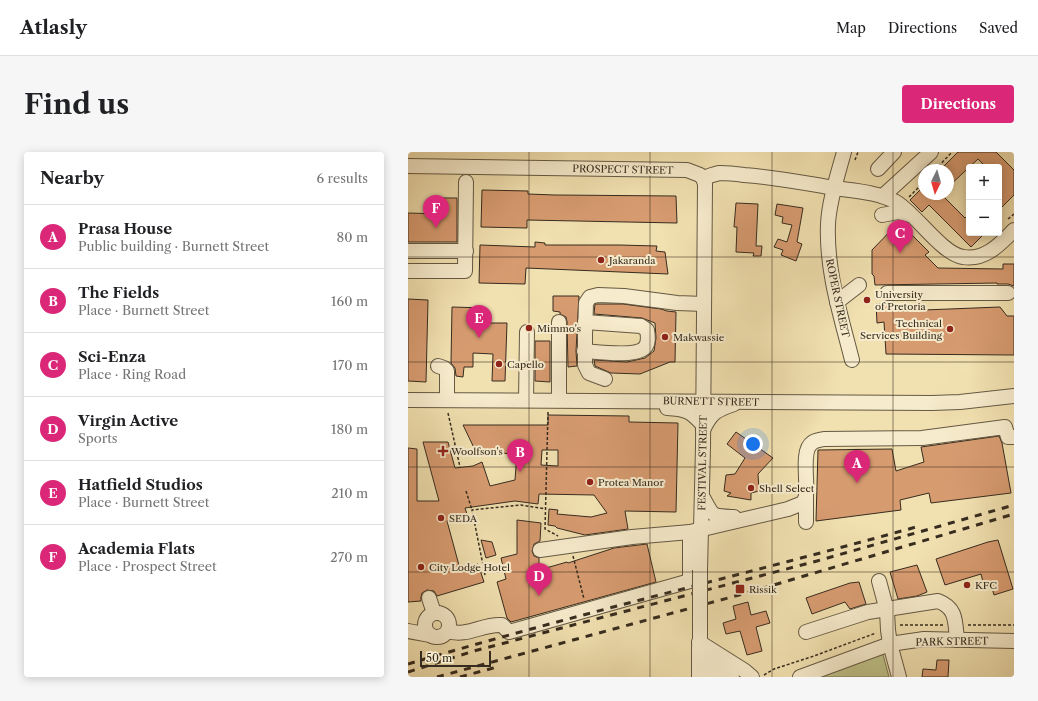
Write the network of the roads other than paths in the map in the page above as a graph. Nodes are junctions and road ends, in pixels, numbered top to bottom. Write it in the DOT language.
graph roads {
  1 [pos="844,152"];
  2 [pos="894,152"];
  3 [pos="930,152"];
  4 [pos="408,166"];
  5 [pos="878,169"];
  6 [pos="703,178"];
  7 [pos="466,182"];
  8 [pos="834,188"];
  9 [pos="883,196"];
  10 [pos="906,210"];
  11 [pos="882,215"];
  12 [pos="1014,230"];
  13 [pos="408,251"];
  14 [pos="466,251"];
  15 [pos="408,271"];
  16 [pos="859,285"];
  17 [pos="887,293"];
  18 [pos="1008,293"];
  19 [pos="837,302"];
  20 [pos="704,304"];
  21 [pos="559,322"];
  22 [pos="585,322"];
  23 [pos="527,332"];
  24 [pos="584,351"];
  25 [pos="852,360"];
  26 [pos="438,366"];
  27 [pos="605,379"];
  28 [pos="1014,396"];
  29 [pos="408,400"];
  30 [pos="447,400"];
  31 [pos="526,400"];
  32 [pos="554,400"];
  33 [pos="596,400"];
  34 [pos="703,401"];
  35 [pos="742,401"];
  36 [pos="703,428"];
  37 [pos="1014,437"];
  38 [pos="702,496"];
  39 [pos="806,496"];
  40 [pos="747,519"];
  41 [pos="806,522"];
  42 [pos="696,530"];
  43 [pos="540,550"];
  44 [pos="879,581"];
  45 [pos="429,598"];
  46 [pos="887,608"];
  47 [pos="408,627"];
  48 [pos="436,628"];
  49 [pos="408,630"];
  50 [pos="806,632"];
  51 [pos="957,640"];
  52 [pos="1014,641"];
  53 [pos="890,644"];
  54 [pos="699,655"];
  55 [pos="714,677"];
  56 [pos="732,677"];
  57 [pos="752,677"];
  58 [pos="800,677"];
  59 [pos="899,677"];
  1 -- 8 [label="street, ROPER STREET"];
  2 -- 5 [label="street"];
  3 -- 9 [label="street"];
  4 -- 6 [label="street, PROSPECT STREET"];
  6 -- 8 [label="street"];
  6 -- 20 [label="street, FESTIVAL STREET"];
  7 -- 14 [label="street"];
  8 -- 9 [label="street"];
  8 -- 19 [label="street, ROPER STREET"];
  9 -- 10 [label="street"];
  10 -- 11 [label="street"];
  10 -- 12 [label="street"];
  13 -- 14 [label="street"];
  14 -- 15 [label="street"];
  16 -- 19 [label="street"];
  17 -- 18 [label="street"];
  19 -- 25 [label="street, ROPER STREET"];
  20 -- 22 [label="street"];
  20 -- 34 [label="street, FESTIVAL STREET"];
  21 -- 32 [label="street"];
  22 -- 24 [label="street"];
  22 -- 24 [label="street"];
  23 -- 31 [label="street"];
  24 -- 27 [label="street"];
  26 -- 30 [label="street"];
  28 -- 35 [label="street, BURNETT STREET"];
  29 -- 30 [label="street, BURNETT STREET"];
  30 -- 31 [label="street, BURNETT STREET"];
  31 -- 32 [label="street, BURNETT STREET"];
  32 -- 33 [label="street, BURNETT STREET"];
  33 -- 34 [label="street, BURNETT STREET"];
  33 -- 36 [label="street"];
  34 -- 35 [label="street, BURNETT STREET"];
  34 -- 36 [label="street, FESTIVAL STREET"];
  35 -- 36 [label="street"];
  36 -- 38 [label="street, FESTIVAL STREET"];
  37 -- 39 [label="street"];
  38 -- 40 [label="street"];
  38 -- 42 [label="street, FESTIVAL STREET"];
  39 -- 40 [label="street"];
  39 -- 41 [label="street"];
  40 -- 42 [label="street"];
  42 -- 43 [label="street"];
  42 -- 48 [label="street"];
  42 -- 54 [label="street, FESTIVAL STREET, bridge"];
  44 -- 46 [label="street"];
  45 -- 48 [label="street"];
  46 -- 50 [label="street"];
  46 -- 51 [label="street"];
  46 -- 53 [label="street"];
  47 -- 48 [label="street"];
  48 -- 49 [label="street"];
  51 -- 52 [label="street, PARK STREET"];
  51 -- 53 [label="street, PARK STREET"];
  53 -- 58 [label="street, PARK STREET"];
  53 -- 59 [label="street"];
  54 -- 55 [label="street"];
  54 -- 56 [label="street"];
  54 -- 57 [label="street"];
}
